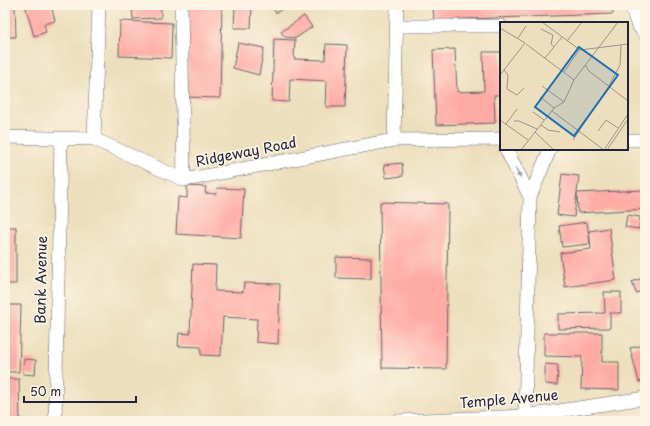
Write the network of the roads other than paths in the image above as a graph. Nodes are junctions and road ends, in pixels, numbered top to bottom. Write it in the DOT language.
graph roads {
  1 [pos="98,5"];
  2 [pos="181,5"];
  3 [pos="397,5"];
  4 [pos="631,5"];
  5 [pos="397,26"];
  6 [pos="500,26"];
  7 [pos="636,27"];
  8 [pos="5,137"];
  9 [pos="61,139"];
  10 [pos="94,139"];
  11 [pos="500,139"];
  12 [pos="394,140"];
  13 [pos="628,140"];
  14 [pos="645,140"];
  15 [pos="506,150"];
  16 [pos="550,150"];
  17 [pos="184,180"];
  18 [pos="530,197"];
  19 [pos="645,398"];
  20 [pos="525,419"];
  21 [pos="55,421"];
  22 [pos="398,421"];
  1 -- 10 [label="street"];
  2 -- 17 [label="street"];
  3 -- 5 [label="street"];
  4 -- 7 [label="street"];
  5 -- 6 [label="street"];
  5 -- 12 [label="street"];
  8 -- 9 [label="street, Ridgeway Road"];
  9 -- 10 [label="street, Ridgeway Road"];
  9 -- 21 [label="street, Bank Avenue"];
  10 -- 17 [label="street, Ridgeway Road"];
  11 -- 12 [label="street, Ridgeway Road"];
  12 -- 17 [label="street, Ridgeway Road"];
  13 -- 14 [label="street"];
  15 -- 18 [label="street, one-way"];
  16 -- 18 [label="street"];
  18 -- 20 [label="street"];
  19 -- 20 [label="street, Temple Avenue"];
  20 -- 22 [label="street, Temple Avenue"];
}
